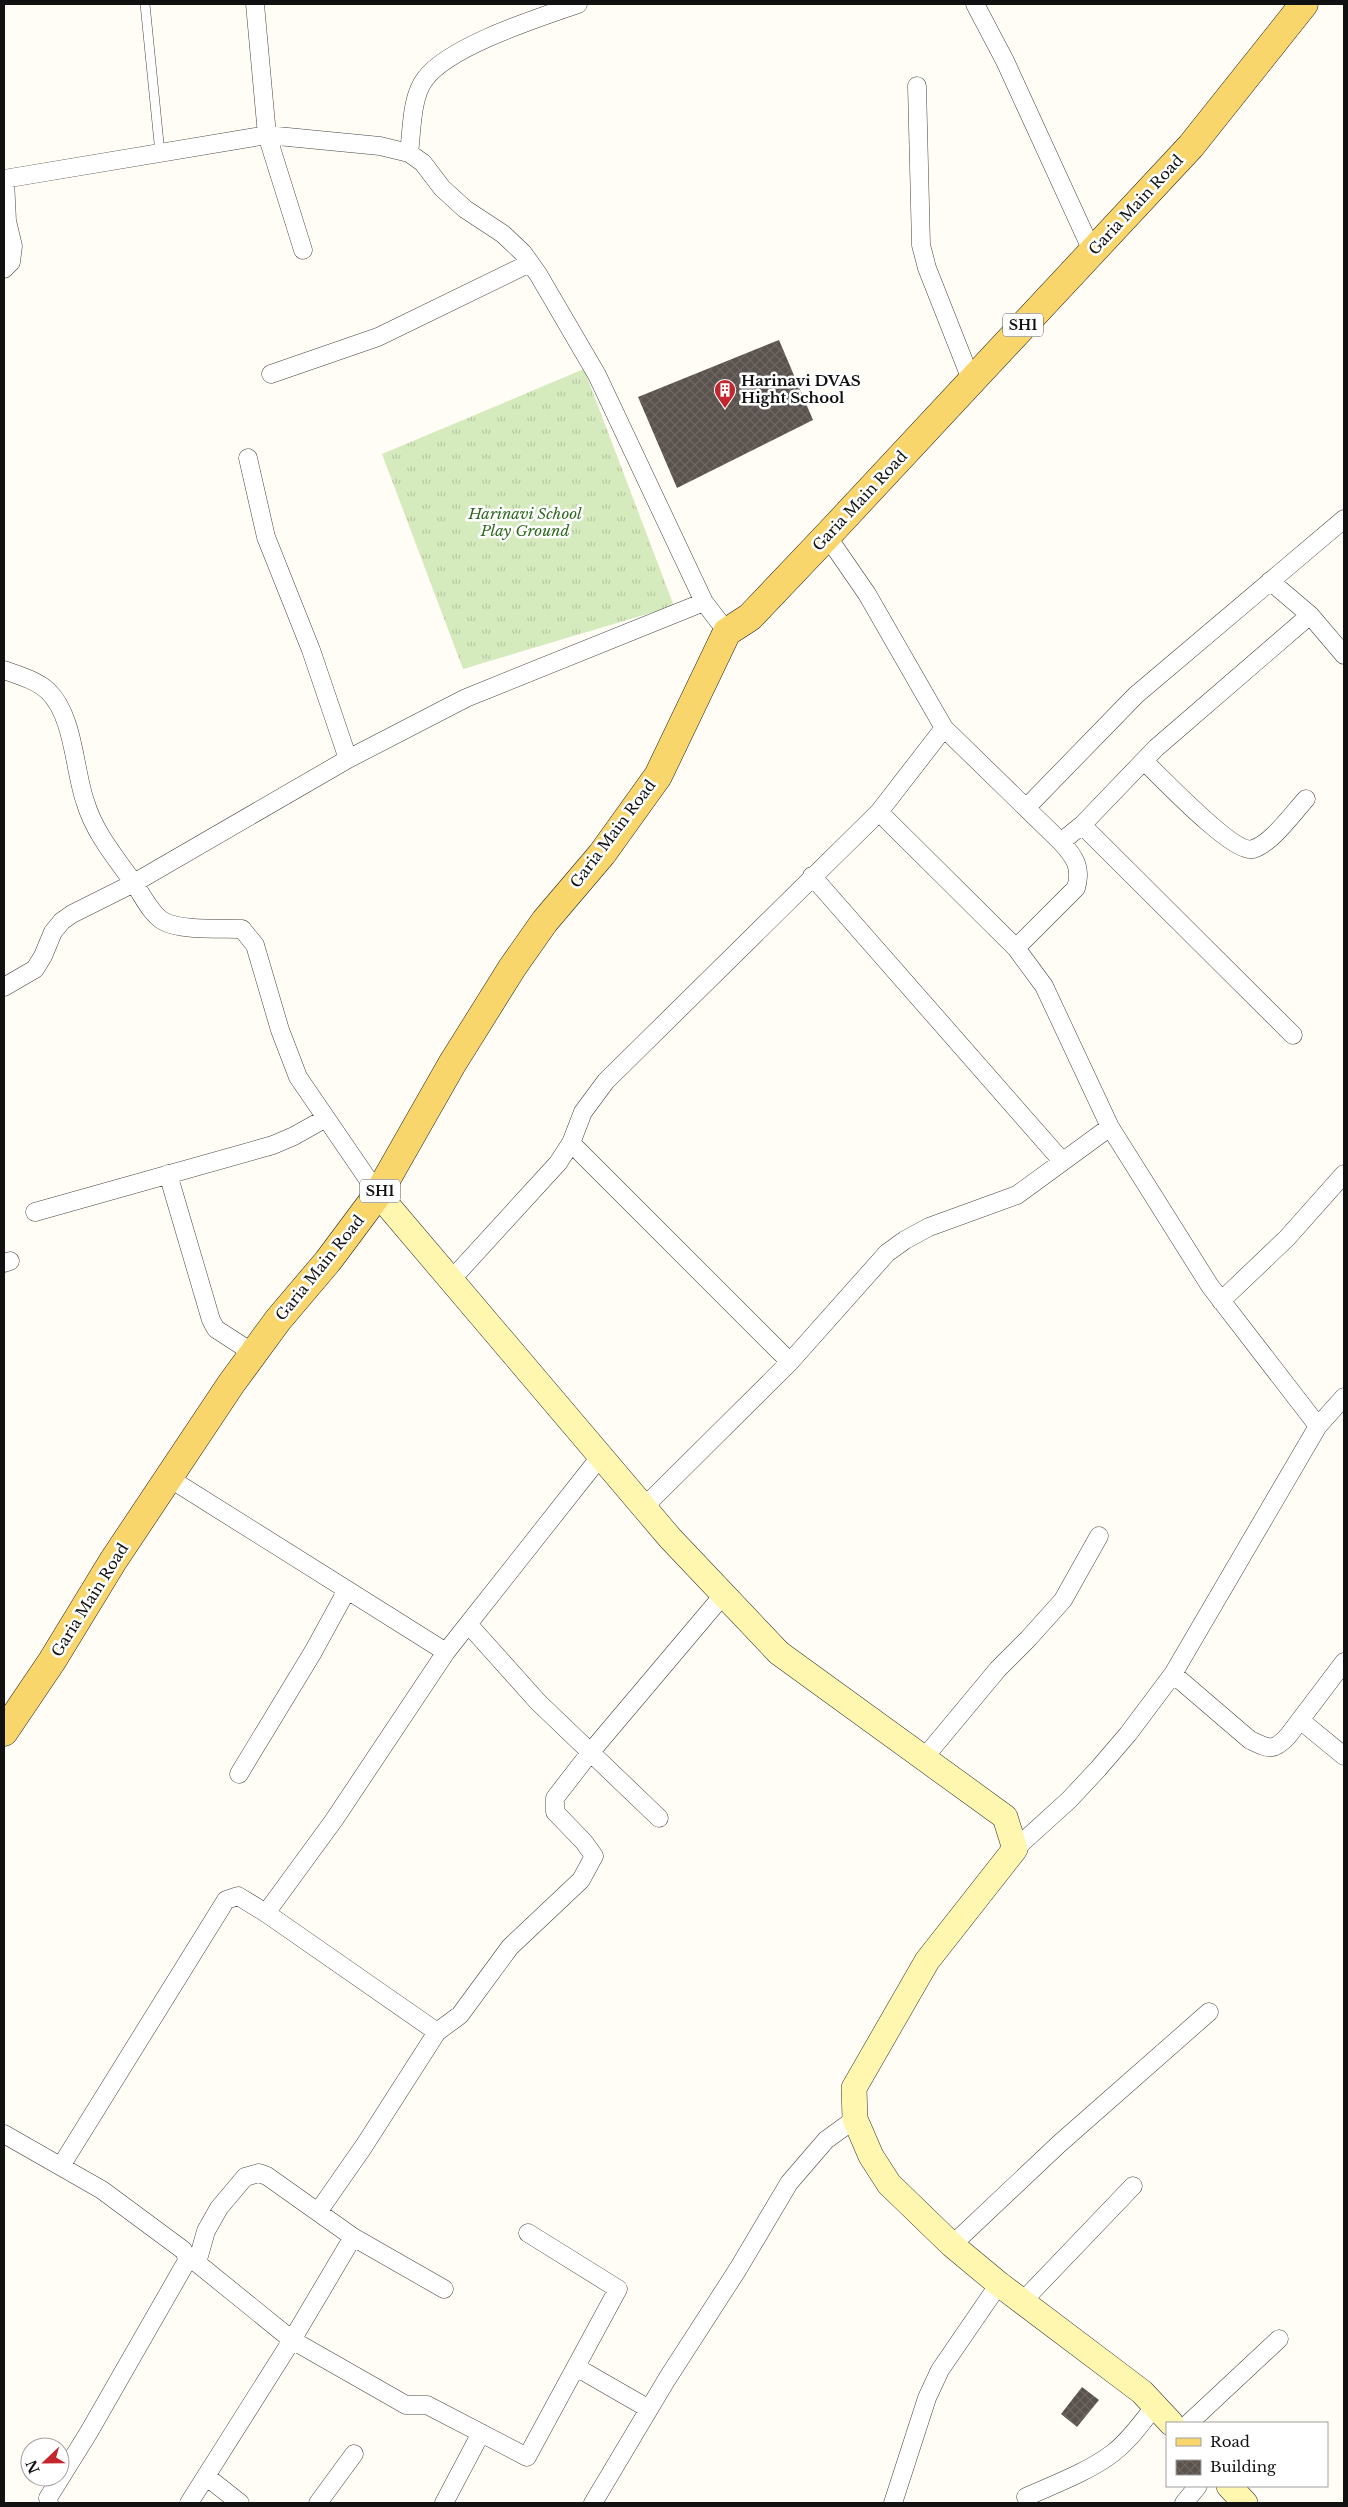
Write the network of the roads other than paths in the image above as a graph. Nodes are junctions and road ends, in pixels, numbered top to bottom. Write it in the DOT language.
graph roads {
  1 [pos="145,4"];
  2 [pos="255,4"];
  3 [pos="578,4"];
  4 [pos="975,4"];
  5 [pos="1304,4"];
  6 [pos="917,86"];
  7 [pos="267,135"];
  8 [pos="160,153"];
  9 [pos="409,153"];
  10 [pos="4,180"];
  11 [pos="303,250"];
  12 [pos="1093,253"];
  13 [pos="530,263"];
  14 [pos="4,269"];
  15 [pos="271,374"];
  16 [pos="972,382"];
  17 [pos="248,458"];
  18 [pos="1344,519"];
  19 [pos="827,536"];
  20 [pos="1270,581"];
  21 [pos="704,602"];
  22 [pos="1310,615"];
  23 [pos="727,632"];
  24 [pos="1344,654"];
  25 [pos="4,670"];
  26 [pos="944,728"];
  27 [pos="348,759"];
  28 [pos="1144,761"];
  29 [pos="1306,799"];
  30 [pos="1026,808"];
  31 [pos="879,812"];
  32 [pos="1082,825"];
  33 [pos="1061,842"];
  34 [pos="812,876"];
  35 [pos="134,883"];
  36 [pos="1016,948"];
  37 [pos="4,987"];
  38 [pos="1293,1035"];
  39 [pos="326,1118"];
  40 [pos="1110,1127"];
  41 [pos="571,1143"];
  42 [pos="1062,1161"];
  43 [pos="168,1174"];
  44 [pos="1344,1174"];
  45 [pos="378,1194"];
  46 [pos="35,1212"];
  47 [pos="451,1280"];
  48 [pos="1221,1300"];
  49 [pos="253,1354"];
  50 [pos="790,1362"];
  51 [pos="1344,1397"];
  52 [pos="1318,1426"];
  53 [pos="600,1456"];
  54 [pos="170,1478"];
  55 [pos="644,1507"];
  56 [pos="1099,1536"];
  57 [pos="347,1590"];
  58 [pos="724,1594"];
  59 [pos="468,1625"];
  60 [pos="446,1652"];
  61 [pos="1344,1662"];
  62 [pos="1173,1674"];
  63 [pos="1300,1720"];
  64 [pos="4,1732"];
  65 [pos="590,1754"];
  66 [pos="1344,1756"];
  67 [pos="924,1758"];
  68 [pos="239,1774"];
  69 [pos="659,1818"];
  70 [pos="1015,1849"];
  71 [pos="266,1913"];
  72 [pos="1209,2012"];
  73 [pos="437,2032"];
  74 [pos="855,2119"];
  75 [pos="4,2134"];
  76 [pos="61,2166"];
  77 [pos="1133,2186"];
  78 [pos="318,2212"];
  79 [pos="528,2233"];
  80 [pos="353,2237"];
  81 [pos="952,2245"];
  82 [pos="192,2261"];
  83 [pos="999,2284"];
  84 [pos="444,2289"];
  85 [pos="1022,2302"];
  86 [pos="1279,2339"];
  87 [pos="292,2340"];
  88 [pos="576,2367"];
  89 [pos="649,2409"];
  90 [pos="1163,2415"];
  91 [pos="1190,2422"];
  92 [pos="481,2433"];
  93 [pos="354,2454"];
  94 [pos="206,2478"];
  95 [pos="1197,2487"];
  96 [pos="1230,2487"];
  97 [pos="1026,2497"];
  98 [pos="48,2502"];
  99 [pos="189,2503"];
  100 [pos="240,2503"];
  101 [pos="318,2503"];
  102 [pos="444,2503"];
  103 [pos="594,2503"];
  104 [pos="893,2503"];
  105 [pos="1184,2503"];
  106 [pos="1245,2503"];
  1 -- 8 [label="lane"];
  2 -- 7 [label="street"];
  3 -- 9 [label="street"];
  4 -- 12 [label="street"];
  5 -- 12 [label="main road, Garia Main Road / SH1"];
  6 -- 16 [label="street"];
  7 -- 8 [label="street"];
  7 -- 9 [label="street"];
  7 -- 11 [label="street"];
  8 -- 10 [label="street"];
  9 -- 13 [label="street"];
  10 -- 14 [label="street"];
  12 -- 16 [label="main road, Garia Main Road / SH1"];
  13 -- 15 [label="street"];
  13 -- 21 [label="street"];
  16 -- 19 [label="main road, Garia Main Road / SH1"];
  17 -- 27 [label="street"];
  18 -- 20 [label="street"];
  19 -- 23 [label="main road, Garia Main Road / SH1"];
  19 -- 26 [label="street"];
  20 -- 22 [label="street"];
  20 -- 30 [label="street"];
  21 -- 23 [label="street"];
  21 -- 27 [label="street"];
  22 -- 24 [label="street"];
  22 -- 28 [label="street"];
  23 -- 45 [label="main road, Garia Main Road / SH1"];
  25 -- 35 [label="street"];
  26 -- 30 [label="street"];
  26 -- 31 [label="street"];
  27 -- 35 [label="street"];
  28 -- 29 [label="street"];
  28 -- 32 [label="street"];
  30 -- 33 [label="street"];
  31 -- 34 [label="street"];
  31 -- 36 [label="street"];
  32 -- 33 [label="street"];
  32 -- 38 [label="street"];
  33 -- 36 [label="street"];
  34 -- 41 [label="street"];
  34 -- 42 [label="street"];
  35 -- 37 [label="street"];
  35 -- 39 [label="street"];
  36 -- 40 [label="street"];
  39 -- 43 [label="street"];
  39 -- 45 [label="street"];
  40 -- 42 [label="street"];
  40 -- 48 [label="street"];
  41 -- 47 [label="street"];
  41 -- 50 [label="street"];
  42 -- 50 [label="street"];
  43 -- 46 [label="street"];
  43 -- 49 [label="street"];
  44 -- 48 [label="street"];
  45 -- 47 [label="main road"];
  45 -- 49 [label="main road, Garia Main Road / SH1"];
  47 -- 53 [label="main road"];
  48 -- 52 [label="street"];
  49 -- 54 [label="main road, Garia Main Road / SH1"];
  50 -- 55 [label="street"];
  51 -- 52 [label="street"];
  52 -- 62 [label="street"];
  53 -- 55 [label="main road"];
  53 -- 59 [label="street"];
  54 -- 57 [label="street"];
  54 -- 64 [label="main road, Garia Main Road / SH1"];
  55 -- 58 [label="main road"];
  56 -- 67 [label="street"];
  57 -- 60 [label="street"];
  57 -- 68 [label="street"];
  58 -- 65 [label="street"];
  58 -- 67 [label="main road"];
  59 -- 60 [label="street"];
  59 -- 65 [label="street"];
  60 -- 71 [label="street"];
  61 -- 63 [label="street"];
  62 -- 63 [label="street"];
  62 -- 70 [label="street"];
  63 -- 66 [label="street"];
  65 -- 69 [label="street"];
  65 -- 73 [label="street"];
  67 -- 70 [label="main road"];
  70 -- 74 [label="main road"];
  71 -- 73 [label="street"];
  71 -- 76 [label="street"];
  72 -- 81 [label="street"];
  73 -- 78 [label="street"];
  74 -- 81 [label="main road"];
  74 -- 89 [label="street"];
  75 -- 76 [label="street"];
  76 -- 82 [label="street"];
  77 -- 85 [label="street"];
  78 -- 80 [label="street"];
  78 -- 82 [label="street"];
  79 -- 88 [label="street"];
  80 -- 84 [label="street"];
  80 -- 87 [label="street"];
  81 -- 83 [label="main road"];
  82 -- 87 [label="street"];
  82 -- 98 [label="street"];
  83 -- 85 [label="main road"];
  83 -- 104 [label="street"];
  85 -- 90 [label="main road"];
  86 -- 91 [label="street"];
  87 -- 92 [label="street"];
  87 -- 94 [label="street"];
  88 -- 89 [label="street"];
  88 -- 92 [label="street"];
  89 -- 103 [label="street"];
  90 -- 97 [label="street"];
  92 -- 102 [label="street"];
  93 -- 101 [label="street"];
  94 -- 99 [label="street"];
  94 -- 100 [label="street"];
  95 -- 105 [label="street"];
  96 -- 106 [label="main road"];
}
